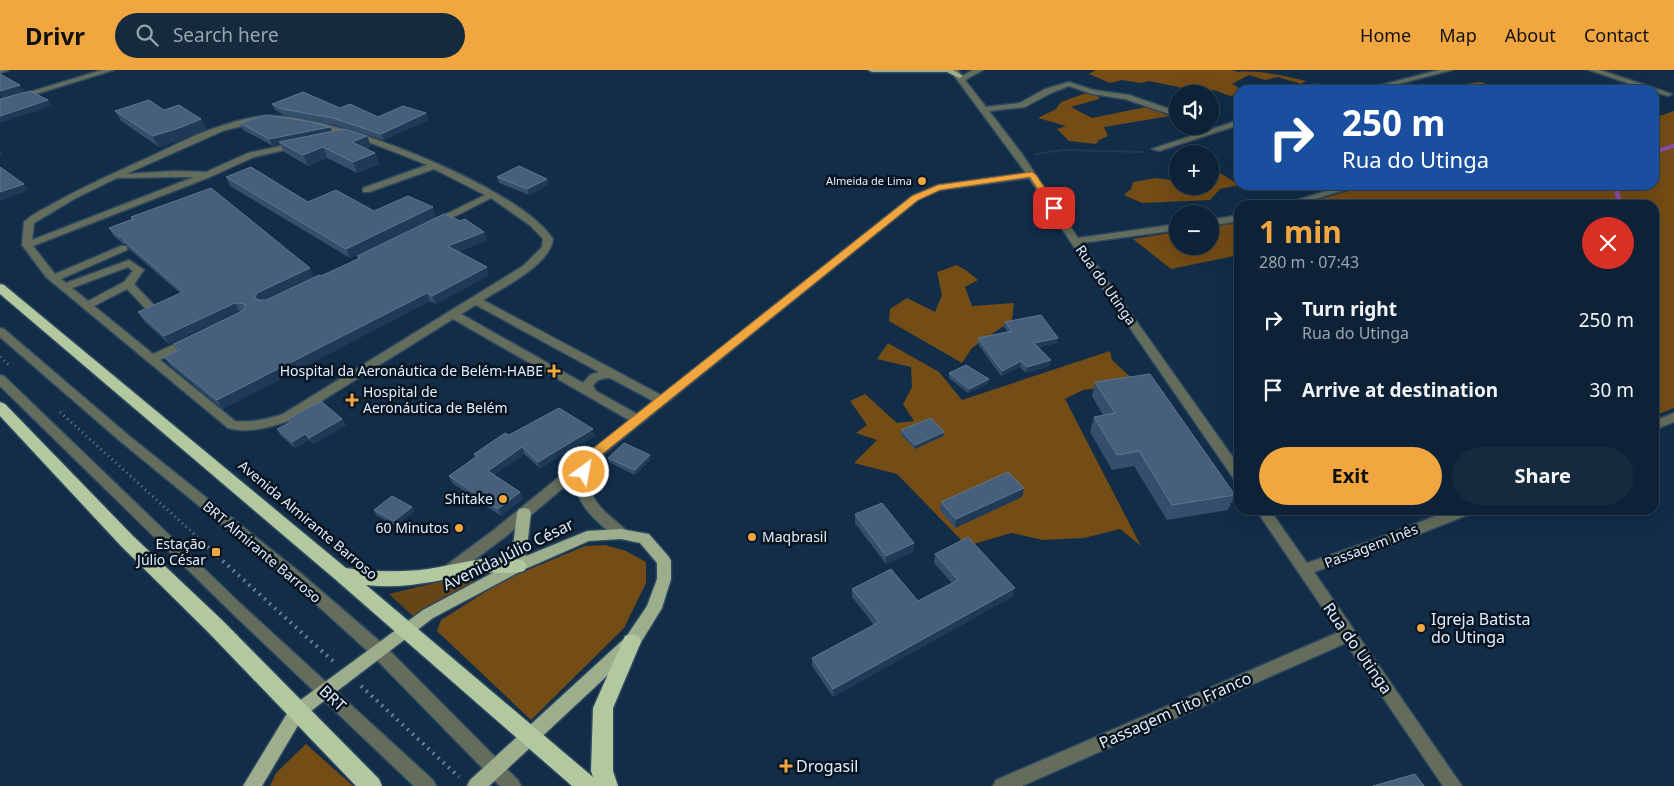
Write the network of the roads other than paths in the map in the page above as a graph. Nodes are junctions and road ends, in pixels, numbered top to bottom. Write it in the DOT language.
graph roads {
  1 [pos="5,70"];
  2 [pos="110,70"];
  3 [pos="872,70"];
  4 [pos="933,70"];
  5 [pos="980,70"];
  6 [pos="1448,70"];
  7 [pos="1593,70"];
  8 [pos="0,72"];
  9 [pos="958,75"];
  10 [pos="1392,85"];
  11 [pos="1640,85"];
  12 [pos="1659,91"];
  13 [pos="1668,94"];
  14 [pos="0,102"];
  15 [pos="985,109"];
  16 [pos="1169,112"];
  17 [pos="1234,123"];
  18 [pos="1219,126"];
  19 [pos="352,134"];
  20 [pos="1193,135"];
  21 [pos="333,138"];
  22 [pos="304,143"];
  23 [pos="1156,149"];
  24 [pos="436,165"];
  25 [pos="207,175"];
  26 [pos="1032,175"];
  27 [pos="110,178"];
  28 [pos="366,190"];
  29 [pos="1338,190"];
  30 [pos="493,194"];
  31 [pos="1304,200"];
  32 [pos="1234,219"];
  33 [pos="1219,222"];
  34 [pos="423,228"];
  35 [pos="1169,228"];
  36 [pos="1075,240"];
  37 [pos="27,245"];
  38 [pos="124,248"];
  39 [pos="54,278"];
  40 [pos="128,284"];
  41 [pos="65,287"];
  42 [pos="0,288"];
  43 [pos="475,300"];
  44 [pos="87,305"];
  45 [pos="149,306"];
  46 [pos="453,314"];
  47 [pos="0,331"];
  48 [pos="202,335"];
  49 [pos="152,359"];
  50 [pos="612,374"];
  51 [pos="0,379"];
  52 [pos="590,391"];
  53 [pos="662,401"];
  54 [pos="0,407"];
  55 [pos="1674,417"];
  56 [pos="638,420"];
  57 [pos="1659,424"];
  58 [pos="586,461"];
  59 [pos="1234,469"];
  60 [pos="524,513"];
  61 [pos="1266,515"];
  62 [pos="1452,515"];
  63 [pos="622,534"];
  64 [pos="518,566"];
  65 [pos="1304,570"];
  66 [pos="449,571"];
  67 [pos="342,575"];
  68 [pos="406,629"];
  69 [pos="1349,635"];
  70 [pos="632,642"];
  71 [pos="378,650"];
  72 [pos="326,690"];
  73 [pos="297,712"];
  74 [pos="531,735"];
  75 [pos="495,769"];
  76 [pos="469,783"];
  77 [pos="252,786"];
  78 [pos="371,786"];
  79 [pos="427,786"];
  80 [pos="512,786"];
  81 [pos="588,786"];
  82 [pos="607,786"];
  83 [pos="1002,786"];
  84 [pos="1453,786"];
  1 -- 8 [label="street"];
  2 -- 14 [label="street"];
  3 -- 4 [label="main road"];
  4 -- 9 [label="main road"];
  5 -- 9 [label="street"];
  6 -- 10 [label="street"];
  7 -- 11 [label="street"];
  9 -- 15 [label="street, Rua do Utinga"];
  12 -- 13 [label="street"];
  15 -- 16 [label="street"];
  15 -- 26 [label="street, Rua do Utinga"];
  17 -- 18 [label="street"];
  19 -- 21 [label="street"];
  19 -- 24 [label="street"];
  19 -- 27 [label="street"];
  20 -- 23 [label="street"];
  22 -- 25 [label="street"];
  24 -- 28 [label="street"];
  24 -- 30 [label="street"];
  25 -- 27 [label="street"];
  25 -- 37 [label="street"];
  26 -- 36 [label="street, Rua do Utinga"];
  26 -- 53 [label="street"];
  27 -- 37 [label="street"];
  29 -- 31 [label="street"];
  30 -- 34 [label="street"];
  30 -- 43 [label="street"];
  32 -- 33 [label="street"];
  35 -- 36 [label="street"];
  36 -- 59 [label="street, Rua do Utinga"];
  37 -- 39 [label="street"];
  38 -- 39 [label="street"];
  39 -- 41 [label="street"];
  40 -- 41 [label="street"];
  40 -- 44 [label="street"];
  40 -- 45 [label="street"];
  41 -- 44 [label="street"];
  42 -- 67 [label="highway, Avenida Almirante Barroso"];
  43 -- 46 [label="street"];
  43 -- 50 [label="street"];
  44 -- 49 [label="street"];
  46 -- 49 [label="street"];
  46 -- 52 [label="street"];
  47 -- 71 [label="street, BRT Almirante Barroso"];
  48 -- 49 [label="street"];
  50 -- 52 [label="street"];
  50 -- 53 [label="street"];
  51 -- 72 [label="street, BRT"];
  52 -- 56 [label="street"];
  53 -- 56 [label="street"];
  54 -- 73 [label="highway"];
  55 -- 57 [label="street"];
  56 -- 58 [label="street"];
  58 -- 60 [label="street"];
  58 -- 63 [label="street"];
  60 -- 64 [label="main road"];
  60 -- 66 [label="street"];
  61 -- 65 [label="street, Rua do Utinga"];
  62 -- 65 [label="street, Passagem Inês"];
  63 -- 64 [label="main road, Avenida Júlio César"];
  63 -- 70 [label="main road, Avenida Júlio César"];
  64 -- 66 [label="highway"];
  64 -- 68 [label="main road, Avenida Júlio César"];
  65 -- 69 [label="street, Rua do Utinga"];
  66 -- 67 [label="highway"];
  67 -- 68 [label="highway, Avenida Almirante Barroso"];
  68 -- 71 [label="main road, Avenida Júlio César"];
  68 -- 74 [label="highway, Avenida Almirante Barroso"];
  69 -- 83 [label="street, Passagem Tito Franco"];
  69 -- 84 [label="street, Rua do Utinga"];
  70 -- 74 [label="main road, Avenida Júlio César"];
  70 -- 82 [label="highway"];
  71 -- 72 [label="main road, Avenida Júlio César"];
  71 -- 75 [label="street, BRT Almirante Barroso"];
  72 -- 73 [label="main road, Avenida Júlio César"];
  72 -- 79 [label="street, BRT"];
  73 -- 77 [label="main road, Avenida Júlio César"];
  73 -- 78 [label="highway"];
  74 -- 75 [label="main road, Avenida Júlio César"];
  74 -- 81 [label="highway, Avenida Almirante Barroso"];
  75 -- 76 [label="main road, Avenida Júlio César"];
  75 -- 80 [label="street, BRT Almirante Barroso"];
}
